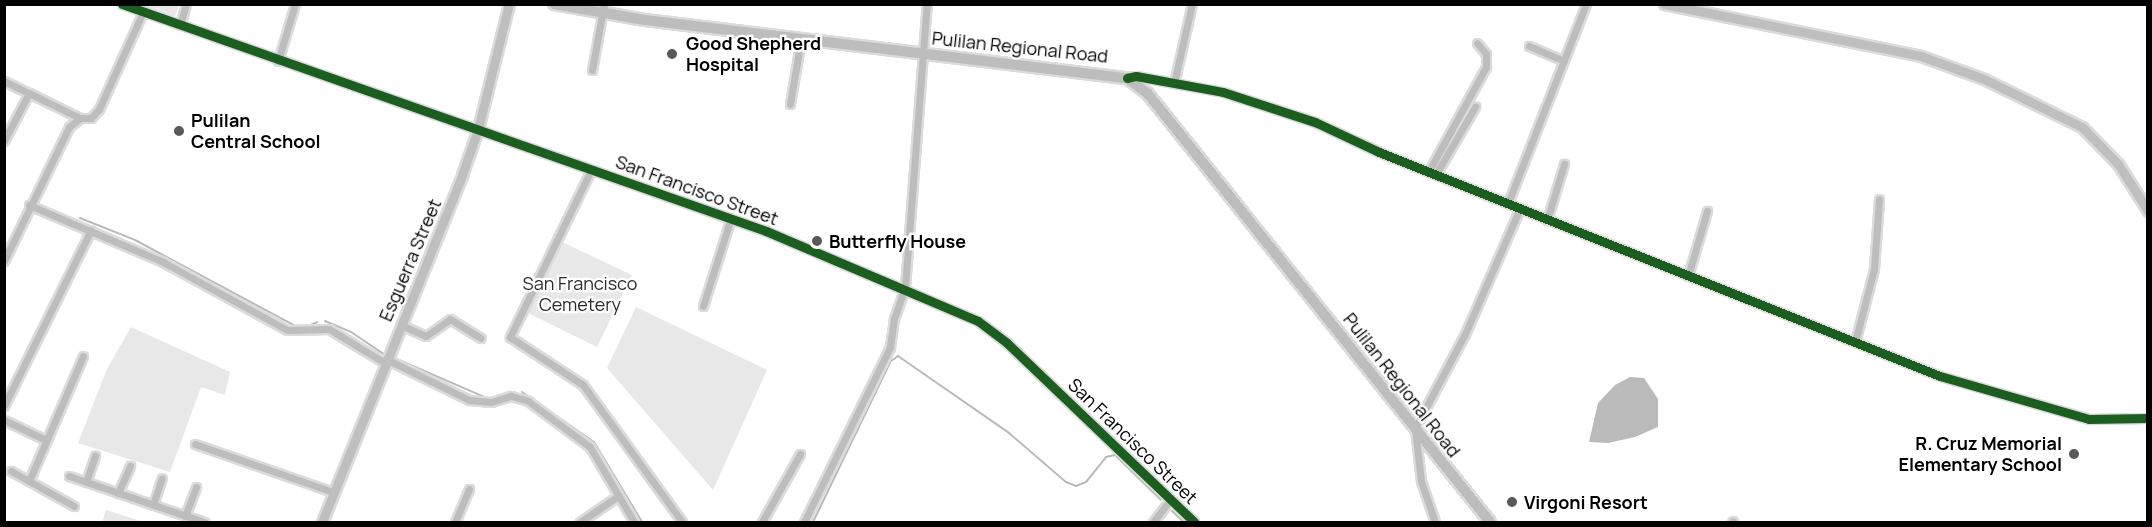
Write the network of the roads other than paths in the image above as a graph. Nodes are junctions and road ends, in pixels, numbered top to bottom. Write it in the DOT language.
graph roads {
  1 [pos="122,4"];
  2 [pos="186,4"];
  3 [pos="295,4"];
  4 [pos="509,4"];
  5 [pos="554,4"];
  6 [pos="927,4"];
  7 [pos="1192,4"];
  8 [pos="1586,4"];
  9 [pos="1664,4"];
  10 [pos="603,9"];
  11 [pos="143,12"];
  12 [pos="180,26"];
  13 [pos="801,39"];
  14 [pos="1477,43"];
  15 [pos="1529,46"];
  16 [pos="925,54"];
  17 [pos="278,61"];
  18 [pos="1564,61"];
  19 [pos="592,70"];
  20 [pos="1127,78"];
  21 [pos="4,81"];
  22 [pos="1174,83"];
  23 [pos="29,93"];
  24 [pos="790,104"];
  25 [pos="1475,107"];
  26 [pos="80,118"];
  27 [pos="478,129"];
  28 [pos="4,141"];
  29 [pos="1564,164"];
  30 [pos="591,170"];
  31 [pos="1433,172"];
  32 [pos="1879,199"];
  33 [pos="1508,203"];
  34 [pos="29,206"];
  35 [pos="1520,208"];
  36 [pos="2147,208"];
  37 [pos="1707,211"];
  38 [pos="1547,220"];
  39 [pos="730,221"];
  40 [pos="91,230"];
  41 [pos="4,261"];
  42 [pos="1688,276"];
  43 [pos="905,287"];
  44 [pos="704,306"];
  45 [pos="400,326"];
  46 [pos="480,338"];
  47 [pos="1855,342"];
  48 [pos="83,356"];
  49 [pos="386,361"];
  50 [pos="4,406"];
  51 [pos="2148,418"];
  52 [pos="4,420"];
  53 [pos="1415,428"];
  54 [pos="46,440"];
  55 [pos="195,444"];
  56 [pos="800,454"];
  57 [pos="95,456"];
  58 [pos="130,466"];
  59 [pos="11,471"];
  60 [pos="69,476"];
  61 [pos="162,478"];
  62 [pos="29,481"];
  63 [pos="86,482"];
  64 [pos="196,488"];
  65 [pos="469,489"];
  66 [pos="333,492"];
  67 [pos="118,493"];
  68 [pos="618,496"];
  69 [pos="1171,499"];
  70 [pos="153,505"];
  71 [pos="74,506"];
  72 [pos="185,516"];
  73 [pos="583,521"];
  74 [pos="204,522"];
  75 [pos="322,522"];
  76 [pos="455,522"];
  77 [pos="634,522"];
  78 [pos="682,522"];
  79 [pos="762,522"];
  80 [pos="804,522"];
  81 [pos="1153,522"];
  82 [pos="1194,522"];
  83 [pos="1435,522"];
  84 [pos="1490,522"];
  1 -- 11 [label="street, San Francisco Street"];
  2 -- 12 [label="street"];
  3 -- 17 [label="street"];
  4 -- 27 [label="main road, Esguerra Street"];
  5 -- 10 [label="main road, Pulilan Regional Road"];
  6 -- 16 [label="street"];
  7 -- 22 [label="street"];
  8 -- 18 [label="street"];
  9 -- 36 [label="main road"];
  10 -- 13 [label="main road, Pulilan Regional Road"];
  10 -- 19 [label="street"];
  11 -- 12 [label="street, San Francisco Street"];
  11 -- 26 [label="street"];
  12 -- 17 [label="street, San Francisco Street"];
  13 -- 16 [label="main road, Pulilan Regional Road"];
  13 -- 24 [label="street"];
  14 -- 31 [label="street"];
  15 -- 18 [label="street"];
  16 -- 20 [label="main road, Pulilan Regional Road"];
  16 -- 43 [label="street"];
  17 -- 27 [label="street, San Francisco Street"];
  18 -- 33 [label="street"];
  20 -- 22 [label="street"];
  20 -- 53 [label="main road, Pulilan Regional Road"];
  21 -- 23 [label="street"];
  22 -- 31 [label="street"];
  23 -- 26 [label="street"];
  23 -- 28 [label="street"];
  25 -- 31 [label="street"];
  26 -- 34 [label="street"];
  27 -- 30 [label="street, San Francisco Street"];
  27 -- 45 [label="main road, Esguerra Street"];
  29 -- 38 [label="street"];
  30 -- 39 [label="street, San Francisco Street"];
  30 -- 78 [label="street"];
  31 -- 33 [label="street"];
  32 -- 47 [label="street"];
  33 -- 35 [label="street"];
  34 -- 40 [label="street"];
  34 -- 41 [label="street"];
  35 -- 38 [label="street"];
  35 -- 53 [label="street"];
  37 -- 42 [label="street"];
  38 -- 42 [label="street"];
  39 -- 43 [label="street, San Francisco Street"];
  39 -- 44 [label="street"];
  40 -- 49 [label="street"];
  40 -- 50 [label="street"];
  42 -- 47 [label="street"];
  43 -- 69 [label="street, San Francisco Street"];
  43 -- 80 [label="street"];
  45 -- 46 [label="street"];
  45 -- 49 [label="main road, Esguerra Street"];
  47 -- 51 [label="street"];
  48 -- 54 [label="street"];
  49 -- 66 [label="main road, Esguerra Street"];
  49 -- 68 [label="street"];
  52 -- 54 [label="street"];
  53 -- 83 [label="street"];
  53 -- 84 [label="main road, Pulilan Regional Road"];
  54 -- 62 [label="street"];
  55 -- 66 [label="street"];
  56 -- 79 [label="street"];
  57 -- 63 [label="street"];
  58 -- 67 [label="street"];
  59 -- 62 [label="street"];
  60 -- 63 [label="street"];
  61 -- 70 [label="street"];
  62 -- 71 [label="street"];
  63 -- 67 [label="street"];
  64 -- 72 [label="street"];
  65 -- 76 [label="street"];
  66 -- 75 [label="main road, Esguerra Street"];
  67 -- 70 [label="street"];
  68 -- 73 [label="street"];
  68 -- 77 [label="street"];
  69 -- 81 [label="street"];
  69 -- 82 [label="street, San Francisco Street"];
  70 -- 72 [label="street"];
  72 -- 74 [label="street"];
}
